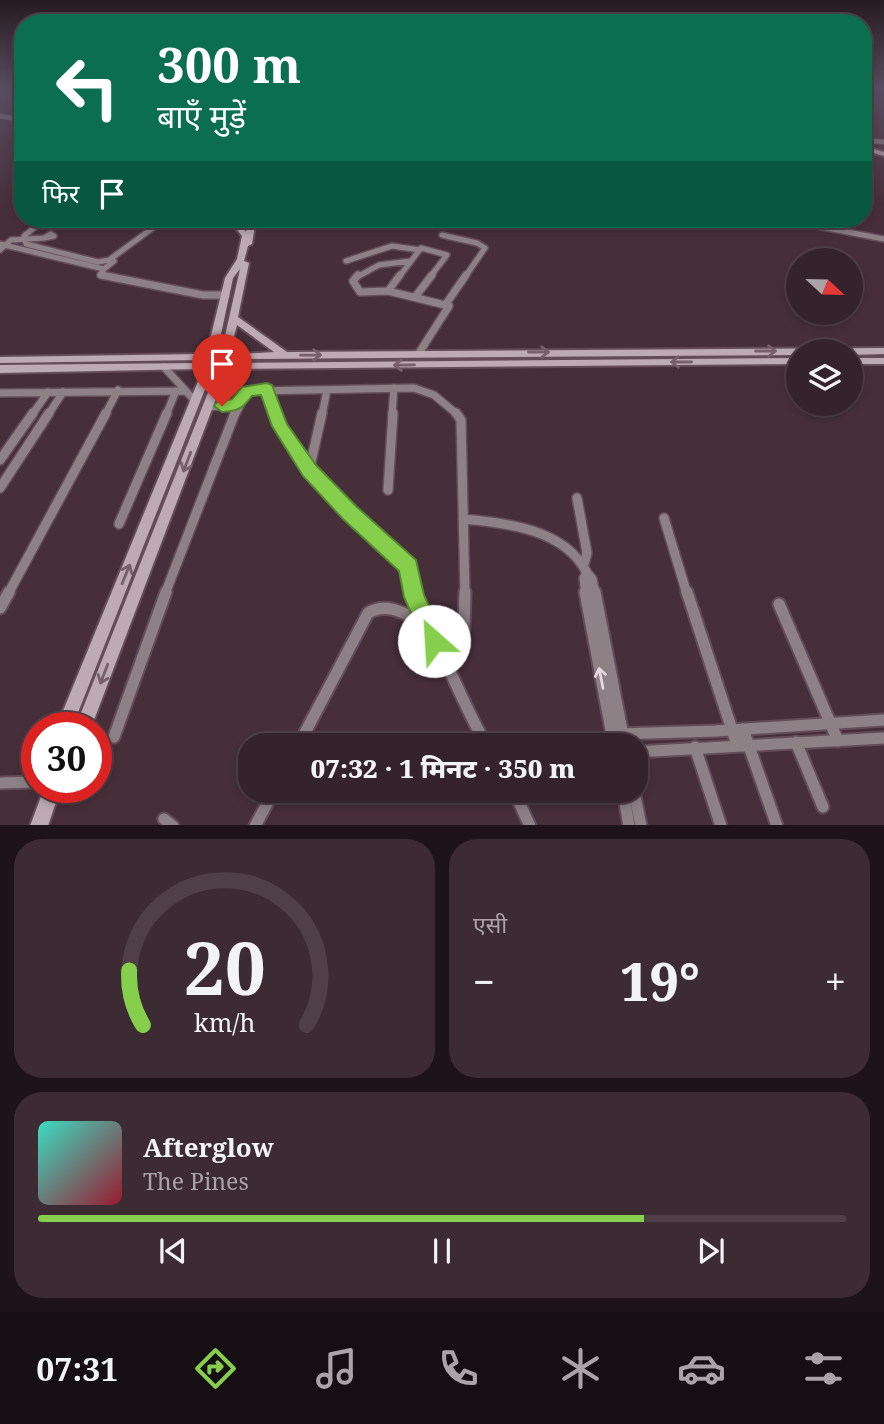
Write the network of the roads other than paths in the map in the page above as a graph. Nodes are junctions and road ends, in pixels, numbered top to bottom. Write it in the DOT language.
graph roads {
  1 [pos="882,142"];
  2 [pos="883,154"];
  3 [pos="32,228"];
  4 [pos="152,228"];
  5 [pos="158,228"];
  6 [pos="239,228"];
  7 [pos="250,228"];
  8 [pos="827,228"];
  9 [pos="846,228"];
  10 [pos="847,232"];
  11 [pos="442,235"];
  12 [pos="45,237"];
  13 [pos="24,238"];
  14 [pos="884,239"];
  15 [pos="1,245"];
  16 [pos="420,250"];
  17 [pos="346,261"];
  18 [pos="411,261"];
  19 [pos="104,269"];
  20 [pos="388,291"];
  21 [pos="226,295"];
  22 [pos="415,297"];
  23 [pos="446,304"];
  24 [pos="233,318"];
  25 [pos="228,345"];
  26 [pos="214,348"];
  27 [pos="884,351"];
  28 [pos="419,353"];
  29 [pos="445,353"];
  30 [pos="284,355"];
  31 [pos="0,360"];
  32 [pos="241,361"];
  33 [pos="786,361"];
  34 [pos="863,361"];
  35 [pos="884,361"];
  36 [pos="446,365"];
  37 [pos="164,367"];
  38 [pos="0,369"];
  39 [pos="207,375"];
  40 [pos="394,388"];
  41 [pos="267,389"];
  42 [pos="118,390"];
  43 [pos="327,390"];
  44 [pos="181,391"];
  45 [pos="48,392"];
  46 [pos="64,392"];
  47 [pos="0,393"];
  48 [pos="202,405"];
  49 [pos="237,405"];
  50 [pos="31,415"];
  51 [pos="47,416"];
  52 [pos="0,460"];
  53 [pos="309,471"];
  54 [pos="0,488"];
  55 [pos="388,490"];
  56 [pos="577,498"];
  57 [pos="664,518"];
  58 [pos="463,519"];
  59 [pos="119,524"];
  60 [pos="586,568"];
  61 [pos="779,604"];
  62 [pos="0,608"];
  63 [pos="425,624"];
  64 [pos="444,658"];
  65 [pos="71,712"];
  66 [pos="89,712"];
  67 [pos="884,720"];
  68 [pos="831,724"];
  69 [pos="737,729"];
  70 [pos="305,733"];
  71 [pos="479,733"];
  72 [pos="616,733"];
  73 [pos="114,737"];
  74 [pos="648,737"];
  75 [pos="884,738"];
  76 [pos="838,741"];
  77 [pos="796,742"];
  78 [pos="743,744"];
  79 [pos="695,747"];
  80 [pos="648,751"];
  81 [pos="21,782"];
  82 [pos="0,783"];
  83 [pos="46,803"];
  84 [pos="267,803"];
  85 [pos="520,803"];
  86 [pos="625,803"];
  87 [pos="636,803"];
  88 [pos="823,807"];
  89 [pos="39,825"];
  90 [pos="255,825"];
  91 [pos="530,825"];
  92 [pos="629,825"];
  93 [pos="641,825"];
  94 [pos="721,825"];
  95 [pos="777,825"];
  1 -- 2 [label="street"];
  3 -- 13 [label="street"];
  4 -- 13 [label="street"];
  5 -- 19 [label="street"];
  6 -- 21 [label="street"];
  7 -- 24 [label="street"];
  8 -- 10 [label="street"];
  9 -- 10 [label="street"];
  10 -- 14 [label="street"];
  11 -- 23 [label="street"];
  12 -- 13 [label="street"];
  13 -- 15 [label="street"];
  15 -- 19 [label="street"];
  16 -- 17 [label="street"];
  16 -- 18 [label="street"];
  16 -- 22 [label="street"];
  18 -- 20 [label="street"];
  18 -- 20 [label="street"];
  19 -- 21 [label="street"];
  20 -- 22 [label="street"];
  21 -- 26 [label="street"];
  22 -- 23 [label="street"];
  23 -- 28 [label="street"];
  24 -- 25 [label="street"];
  24 -- 30 [label="street"];
  25 -- 26 [label="street"];
  25 -- 32 [label="street"];
  26 -- 39 [label="street"];
  29 -- 27 [label="street, one-way"];
  28 -- 29 [label="street"];
  30 -- 28 [label="street, one-way"];
  29 -- 36 [label="street"];
  30 -- 32 [label="street"];
  31 -- 39 [label="street"];
  36 -- 32 [label="street, one-way"];
  32 -- 39 [label="street"];
  33 -- 36 [label="street, one-way"];
  34 -- 35 [label="street"];
  37 -- 38 [label="street"];
  37 -- 39 [label="street"];
  37 -- 44 [label="street"];
  39 -- 48 [label="street"];
  40 -- 43 [label="street"];
  40 -- 55 [label="street"];
  40 -- 58 [label="street"];
  41 -- 43 [label="street"];
  41 -- 49 [label="street"];
  41 -- 53 [label="street"];
  42 -- 44 [label="street"];
  42 -- 46 [label="street"];
  42 -- 62 [label="street"];
  43 -- 53 [label="street"];
  44 -- 48 [label="street"];
  44 -- 59 [label="street"];
  45 -- 46 [label="street"];
  45 -- 47 [label="street"];
  45 -- 50 [label="street"];
  46 -- 51 [label="street"];
  48 -- 49 [label="street"];
  65 -- 48 [label="street, one-way"];
  48 -- 66 [label="street, one-way"];
  49 -- 73 [label="street"];
  50 -- 51 [label="street"];
  50 -- 52 [label="street"];
  51 -- 54 [label="street"];
  53 -- 63 [label="street"];
  56 -- 60 [label="street"];
  57 -- 69 [label="street"];
  58 -- 60 [label="street"];
  58 -- 64 [label="street"];
  60 -- 72 [label="street"];
  61 -- 68 [label="street"];
  63 -- 64 [label="street"];
  63 -- 70 [label="street"];
  64 -- 71 [label="street"];
  67 -- 68 [label="street"];
  68 -- 69 [label="street"];
  68 -- 76 [label="street"];
  69 -- 74 [label="street"];
  69 -- 78 [label="street"];
  75 -- 76 [label="street"];
  76 -- 77 [label="street"];
  77 -- 78 [label="street"];
  77 -- 88 [label="street"];
  78 -- 79 [label="street"];
  78 -- 95 [label="street"];
  79 -- 80 [label="street"];
  79 -- 94 [label="street"];
  81 -- 82 [label="street"];
  83 -- 89 [label="street"];
  84 -- 90 [label="street"];
  85 -- 91 [label="street"];
  86 -- 92 [label="street"];
  87 -- 93 [label="street"];
}
